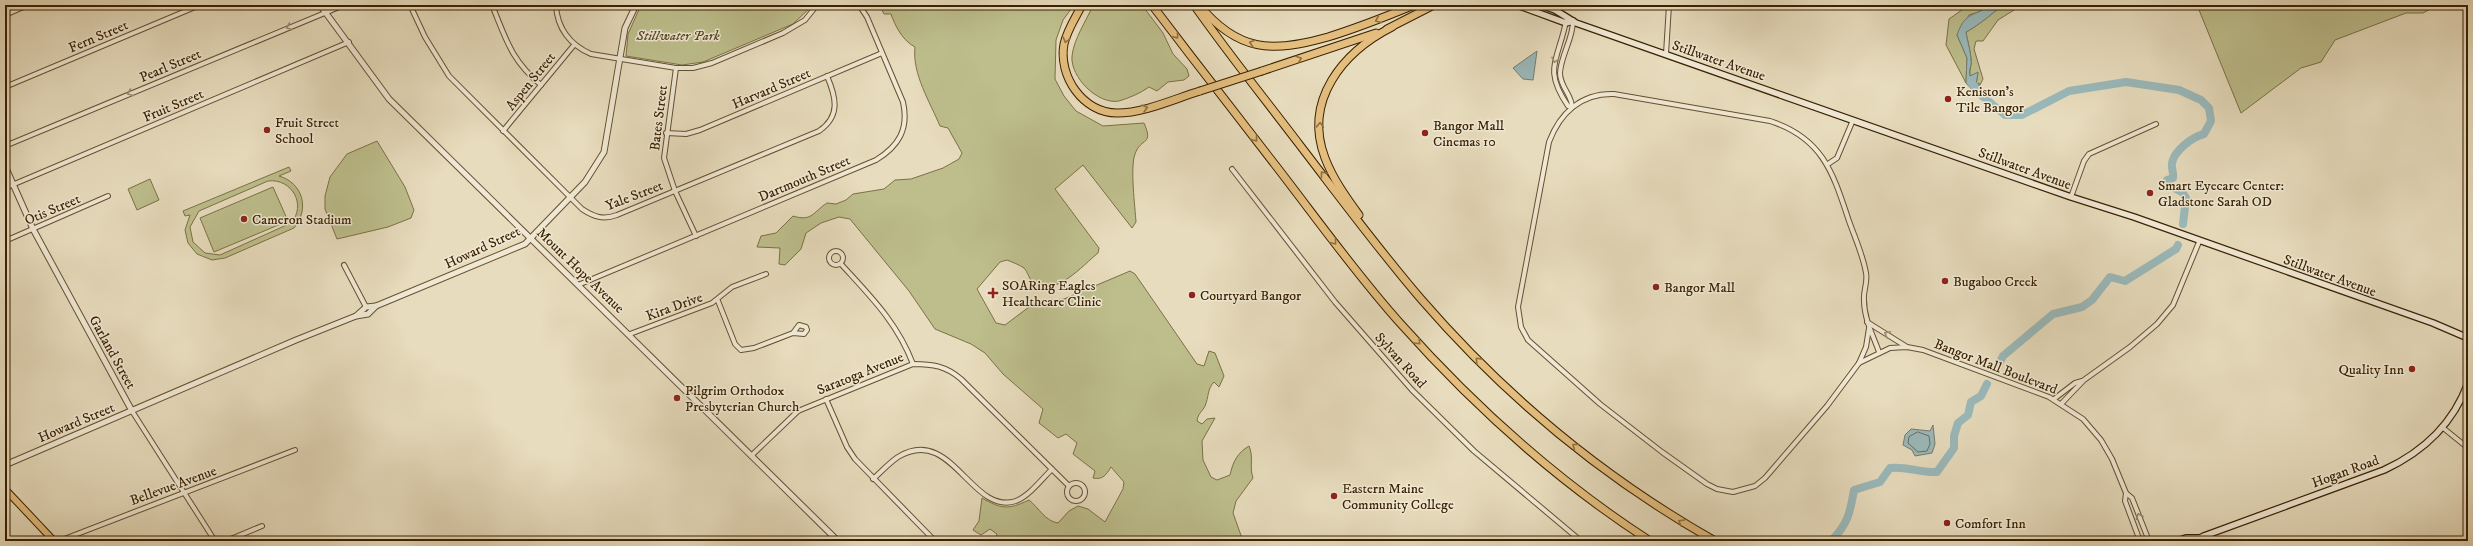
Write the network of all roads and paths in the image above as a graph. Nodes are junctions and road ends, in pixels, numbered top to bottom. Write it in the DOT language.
graph roads {
  1 [pos="28,5"];
  2 [pos="200,5"];
  3 [pos="320,5"];
  4 [pos="344,5"];
  5 [pos="410,5"];
  6 [pos="492,5"];
  7 [pos="556,5"];
  8 [pos="636,5"];
  9 [pos="817,5"];
  10 [pos="859,5"];
  11 [pos="1082,5"];
  12 [pos="1152,5"];
  13 [pos="1194,5"];
  14 [pos="1199,5"];
  15 [pos="1414,5"];
  16 [pos="1434,5"];
  17 [pos="1516,5"];
  18 [pos="1541,5"];
  19 [pos="1669,5"];
  20 [pos="325,12"];
  21 [pos="5,15"];
  22 [pos="1566,20"];
  23 [pos="1573,21"];
  24 [pos="1392,27"];
  25 [pos="349,42"];
  26 [pos="574,45"];
  27 [pos="882,53"];
  28 [pos="1666,54"];
  29 [pos="621,58"];
  30 [pos="676,68"];
  31 [pos="827,76"];
  32 [pos="541,85"];
  33 [pos="5,87"];
  34 [pos="1572,107"];
  35 [pos="1853,120"];
  36 [pos="2156,124"];
  37 [pos="503,131"];
  38 [pos="666,133"];
  39 [pos="5,146"];
  40 [pos="1828,164"];
  41 [pos="5,166"];
  42 [pos="1232,169"];
  43 [pos="13,185"];
  44 [pos="5,188"];
  45 [pos="675,191"];
  46 [pos="108,196"];
  47 [pos="2071,197"];
  48 [pos="571,198"];
  49 [pos="33,229"];
  50 [pos="696,236"];
  51 [pos="531,238"];
  52 [pos="5,241"];
  53 [pos="2199,242"];
  54 [pos="841,264"];
  55 [pos="344,265"];
  56 [pos="766,274"];
  57 [pos="1405,279"];
  58 [pos="578,285"];
  59 [pos="718,301"];
  60 [pos="376,306"];
  61 [pos="366,307"];
  62 [pos="356,316"];
  63 [pos="1867,322"];
  64 [pos="1870,328"];
  65 [pos="793,333"];
  66 [pos="630,334"];
  67 [pos="2468,338"];
  68 [pos="1907,347"];
  69 [pos="1879,352"];
  70 [pos="1859,362"];
  71 [pos="914,364"];
  72 [pos="2084,380"];
  73 [pos="2468,384"];
  74 [pos="826,399"];
  75 [pos="2054,399"];
  76 [pos="2062,404"];
  77 [pos="132,411"];
  78 [pos="2442,427"];
  79 [pos="2468,448"];
  80 [pos="295,450"];
  81 [pos="751,456"];
  82 [pos="5,466"];
  83 [pos="1052,469"];
  84 [pos="873,479"];
  85 [pos="1070,486"];
  86 [pos="5,489"];
  87 [pos="184,493"];
  88 [pos="2126,493"];
  89 [pos="1608,514"];
  90 [pos="262,526"];
  91 [pos="2197,539"];
  92 [pos="54,541"];
  93 [pos="59,541"];
  94 [pos="215,541"];
  95 [pos="226,541"];
  96 [pos="838,541"];
  97 [pos="935,541"];
  98 [pos="1581,541"];
  99 [pos="1643,541"];
  100 [pos="1650,541"];
  101 [pos="1714,541"];
  102 [pos="2140,541"];
  103 [pos="2149,541"];
  104 [pos="2177,541"];
  1 -- 21 [label="street"];
  2 -- 33 [label="street, Fern Street"];
  3 -- 20 [label="street, Mount Hope Avenue"];
  4 -- 20 [label="street, Pearl Street"];
  5 -- 37 [label="street, Yale Street"];
  6 -- 32 [label="street"];
  7 -- 26 [label="street"];
  8 -- 29 [label="street, Howard Street"];
  9 -- 30 [label="street"];
  10 -- 27 [label="street, Dartmouth Street"];
  11 -- 24 [label="highway, one-way, bridge"];
  12 -- 89 [label="highway, one-way"];
  57 -- 13 [label="highway, one-way"];
  15 -- 14 [label="highway, one-way"];
  16 -- 24 [label="highway"];
  17 -- 22 [label="main road"];
  18 -- 22 [label="main road"];
  19 -- 28 [label="street"];
  20 -- 25 [label="street, Mount Hope Avenue"];
  20 -- 39 [label="street, Pearl Street, one-way"];
  22 -- 23 [label="main road"];
  22 -- 34 [label="street, one-way"];
  23 -- 28 [label="main road, Stillwater Avenue"];
  23 -- 34 [label="street"];
  57 -- 24 [label="highway, one-way"];
  25 -- 43 [label="street, Fruit Street"];
  25 -- 51 [label="street, Mount Hope Avenue"];
  26 -- 29 [label="street"];
  26 -- 32 [label="street, Aspen Street"];
  27 -- 31 [label="street, Harvard Street"];
  27 -- 50 [label="street, Dartmouth Street"];
  28 -- 35 [label="main road, Stillwater Avenue"];
  29 -- 30 [label="street"];
  29 -- 48 [label="street, Howard Street"];
  30 -- 38 [label="street, Bates Street"];
  31 -- 38 [label="street, Harvard Street"];
  31 -- 45 [label="street, Yale Street"];
  32 -- 37 [label="street, Aspen Street"];
  34 -- 40 [label="street"];
  34 -- 70 [label="street"];
  35 -- 40 [label="street"];
  35 -- 47 [label="main road, Stillwater Avenue"];
  36 -- 47 [label="street"];
  37 -- 48 [label="street, Yale Street"];
  38 -- 45 [label="street, Bates Street"];
  40 -- 63 [label="street"];
  41 -- 43 [label="street, Garland Street"];
  42 -- 98 [label="street, Sylvan Road"];
  43 -- 44 [label="street, Fruit Street"];
  43 -- 49 [label="street, Garland Street"];
  45 -- 48 [label="street, Yale Street"];
  45 -- 50 [label="street, Bates Street"];
  46 -- 49 [label="street, Otis Street"];
  47 -- 53 [label="main road, Stillwater Avenue"];
  48 -- 51 [label="street, Howard Street"];
  49 -- 52 [label="street, Otis Street"];
  49 -- 77 [label="street, Garland Street"];
  50 -- 58 [label="street, Dartmouth Street"];
  51 -- 58 [label="street, Mount Hope Avenue"];
  51 -- 60 [label="street, Howard Street"];
  53 -- 67 [label="main road, Stillwater Avenue"];
  53 -- 72 [label="street"];
  54 -- 71 [label="street"];
  55 -- 61 [label="street"];
  56 -- 59 [label="street, Kira Drive"];
  101 -- 57 [label="highway, one-way"];
  58 -- 66 [label="street, Mount Hope Avenue"];
  59 -- 65 [label="street"];
  59 -- 66 [label="street, Kira Drive"];
  60 -- 61 [label="street, Howard Street"];
  60 -- 62 [label="street, Howard Street"];
  61 -- 62 [label="street, Howard Street"];
  62 -- 77 [label="street, Howard Street"];
  63 -- 64 [label="street"];
  68 -- 63 [label="street, one-way"];
  64 -- 69 [label="street"];
  64 -- 70 [label="street"];
  66 -- 81 [label="street, Mount Hope Avenue"];
  68 -- 69 [label="street"];
  68 -- 75 [label="street, Bangor Mall Boulevard"];
  69 -- 70 [label="street"];
  71 -- 74 [label="street, Saratoga Avenue"];
  71 -- 83 [label="street, Saratoga Avenue"];
  72 -- 75 [label="street"];
  72 -- 76 [label="street"];
  73 -- 78 [label="main road, Hogan Road"];
  74 -- 81 [label="street, Saratoga Avenue"];
  74 -- 84 [label="street"];
  75 -- 76 [label="street, Bangor Mall Boulevard"];
  76 -- 88 [label="street, Bangor Mall Boulevard"];
  77 -- 82 [label="street, Howard Street"];
  77 -- 87 [label="street, Garland Street"];
  78 -- 79 [label="street"];
  78 -- 91 [label="main road, Hogan Road"];
  80 -- 87 [label="street, Bellevue Avenue"];
  81 -- 96 [label="street, Mount Hope Avenue"];
  83 -- 84 [label="street"];
  83 -- 85 [label="street, Saratoga Avenue"];
  84 -- 97 [label="street"];
  85 -- 85 [label="street, Saratoga Avenue"];
  86 -- 92 [label="main road"];
  87 -- 93 [label="street, Bellevue Avenue"];
  87 -- 94 [label="street, Garland Street"];
  88 -- 102 [label="street, Bangor Mall Boulevard"];
  103 -- 88 [label="street, Bangor Mall Boulevard, one-way"];
  89 -- 99 [label="highway"];
  89 -- 100 [label="highway"];
  90 -- 95 [label="street"];
  91 -- 104 [label="main road, Hogan Road"];
}
